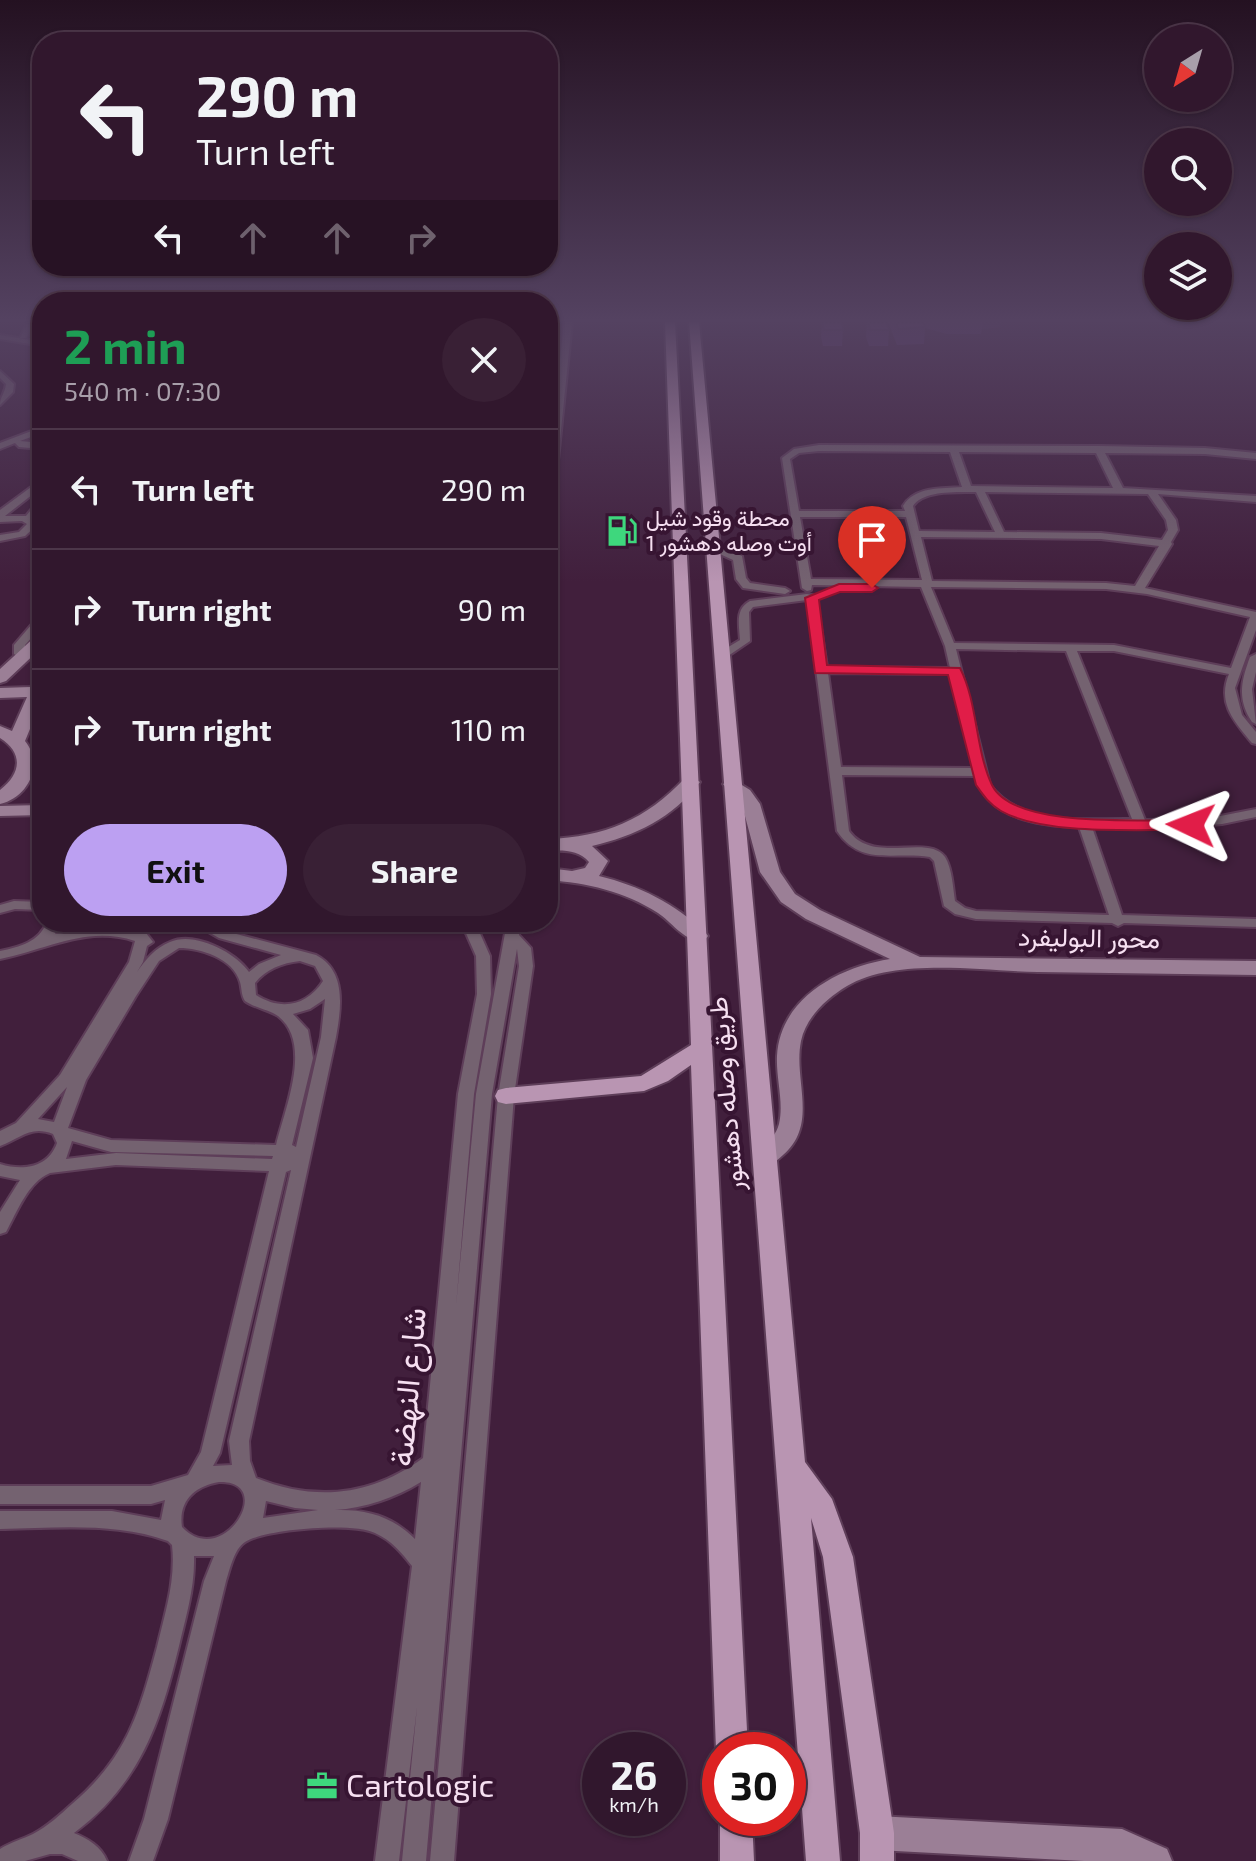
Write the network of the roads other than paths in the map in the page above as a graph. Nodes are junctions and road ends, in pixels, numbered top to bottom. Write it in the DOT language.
graph roads {
  1 [pos="674,409"];
  2 [pos="702,409"];
  3 [pos="32,436"];
  4 [pos="32,437"];
  5 [pos="19,444"];
  6 [pos="32,445"];
  7 [pos="0,448"];
  8 [pos="953,448"];
  9 [pos="1099,449"];
  10 [pos="1256,456"];
  11 [pos="967,489"];
  12 [pos="979,489"];
  13 [pos="32,490"];
  14 [pos="1119,490"];
  15 [pos="1151,491"];
  16 [pos="1256,499"];
  17 [pos="795,514"];
  18 [pos="909,514"];
  19 [pos="0,517"];
  20 [pos="32,522"];
  21 [pos="32,526"];
  22 [pos="26,533"];
  23 [pos="32,533"];
  24 [pos="1000,533"];
  25 [pos="916,534"];
  26 [pos="13,537"];
  27 [pos="0,538"];
  28 [pos="1167,544"];
  29 [pos="714,548"];
  30 [pos="0,550"];
  31 [pos="927,585"];
  32 [pos="1138,590"];
  33 [pos="809,592"];
  34 [pos="769,595"];
  35 [pos="1255,617"];
  36 [pos="32,630"];
  37 [pos="950,646"];
  38 [pos="1070,647"];
  39 [pos="32,649"];
  40 [pos="724,654"];
  41 [pos="25,657"];
  42 [pos="1255,662"];
  43 [pos="820,670"];
  44 [pos="954,671"];
  45 [pos="1234,672"];
  46 [pos="4,673"];
  47 [pos="32,687"];
  48 [pos="0,693"];
  49 [pos="32,709"];
  50 [pos="1256,720"];
  51 [pos="0,731"];
  52 [pos="1256,740"];
  53 [pos="21,745"];
  54 [pos="32,755"];
  55 [pos="837,771"];
  56 [pos="979,772"];
  57 [pos="691,782"];
  58 [pos="732,784"];
  59 [pos="0,799"];
  60 [pos="32,805"];
  61 [pos="0,811"];
  62 [pos="1256,813"];
  63 [pos="1084,823"];
  64 [pos="1140,823"];
  65 [pos="558,845"];
  66 [pos="558,875"];
  67 [pos="574,876"];
  68 [pos="32,906"];
  69 [pos="0,909"];
  70 [pos="1118,922"];
  71 [pos="1256,923"];
  72 [pos="50,932"];
  73 [pos="84,932"];
  74 [pos="110,932"];
  75 [pos="139,932"];
  76 [pos="194,932"];
  77 [pos="218,932"];
  78 [pos="473,932"];
  79 [pos="513,932"];
  80 [pos="514,932"];
  81 [pos="698,936"];
  82 [pos="142,938"];
  83 [pos="38,944"];
  84 [pos="175,944"];
  85 [pos="4,954"];
  86 [pos="306,958"];
  87 [pos="920,963"];
  88 [pos="1256,968"];
  89 [pos="248,982"];
  90 [pos="329,983"];
  91 [pos="281,1010"];
  92 [pos="703,1047"];
  93 [pos="506,1096"];
  94 [pos="60,1131"];
  95 [pos="9,1132"];
  96 [pos="469,1157"];
  97 [pos="281,1158"];
  98 [pos="765,1158"];
  99 [pos="301,1159"];
  100 [pos="0,1170"];
  101 [pos="41,1170"];
  102 [pos="0,1227"];
  103 [pos="443,1334"];
  104 [pos="463,1334"];
  105 [pos="790,1463"];
  106 [pos="430,1464"];
  107 [pos="191,1483"];
  108 [pos="248,1483"];
  109 [pos="0,1495"];
  110 [pos="0,1520"];
  111 [pos="178,1537"];
  112 [pos="235,1538"];
  113 [pos="423,1564"];
  114 [pos="731,1732"];
  115 [pos="398,1766"];
  116 [pos="423,1767"];
  117 [pos="736,1836"];
  118 [pos="42,1842"];
  119 [pos="877,1847"];
  120 [pos="442,1858"];
  121 [pos="415,1859"];
  122 [pos="2,1861"];
  123 [pos="95,1861"];
  124 [pos="141,1861"];
  125 [pos="387,1861"];
  126 [pos="737,1861"];
  127 [pos="823,1861"];
  128 [pos="1155,1861"];
  1 -- 57 [label="main road, طريق وصله دهشور"];
  2 -- 29 [label="main road, طريق وصله دهشور"];
  3 -- 7 [label="street"];
  4 -- 5 [label="street"];
  5 -- 6 [label="street"];
  5 -- 7 [label="street"];
  8 -- 9 [label="street"];
  8 -- 11 [label="street"];
  8 -- 17 [label="street"];
  9 -- 10 [label="street"];
  9 -- 14 [label="street"];
  11 -- 12 [label="street"];
  11 -- 18 [label="street"];
  12 -- 14 [label="street"];
  12 -- 24 [label="street"];
  13 -- 19 [label="street"];
  14 -- 15 [label="street"];
  15 -- 16 [label="street"];
  15 -- 28 [label="street"];
  17 -- 18 [label="street"];
  17 -- 33 [label="street"];
  18 -- 25 [label="street"];
  19 -- 20 [label="street"];
  21 -- 22 [label="street"];
  22 -- 23 [label="street"];
  22 -- 26 [label="street"];
  24 -- 25 [label="street"];
  24 -- 28 [label="street"];
  25 -- 31 [label="street"];
  26 -- 27 [label="street"];
  26 -- 30 [label="street"];
  28 -- 32 [label="street"];
  29 -- 34 [label="street"];
  29 -- 40 [label="main road, طريق وصله دهشور"];
  31 -- 32 [label="street"];
  31 -- 33 [label="street"];
  31 -- 33 [label="street"];
  31 -- 35 [label="street"];
  31 -- 37 [label="street"];
  32 -- 35 [label="street"];
  33 -- 34 [label="street"];
  33 -- 43 [label="street"];
  34 -- 40 [label="street"];
  35 -- 45 [label="street"];
  36 -- 41 [label="street"];
  37 -- 38 [label="street"];
  37 -- 44 [label="street"];
  38 -- 45 [label="street"];
  38 -- 64 [label="street"];
  39 -- 41 [label="street"];
  40 -- 58 [label="main road, طريق وصله دهشور"];
  41 -- 46 [label="street"];
  42 -- 50 [label="street"];
  43 -- 44 [label="street"];
  43 -- 55 [label="street"];
  44 -- 56 [label="street"];
  45 -- 52 [label="street"];
  47 -- 48 [label="street"];
  49 -- 53 [label="street"];
  51 -- 53 [label="street"];
  53 -- 54 [label="street"];
  53 -- 59 [label="street"];
  55 -- 56 [label="street"];
  55 -- 70 [label="street"];
  56 -- 63 [label="street"];
  57 -- 65 [label="street"];
  57 -- 81 [label="main road, طريق وصله دهشور"];
  58 -- 87 [label="street, محور البوليفرد"];
  58 -- 98 [label="main road, طريق وصله دهشور"];
  60 -- 61 [label="street"];
  62 -- 64 [label="street"];
  63 -- 64 [label="street"];
  63 -- 70 [label="street"];
  65 -- 67 [label="street"];
  66 -- 67 [label="street"];
  67 -- 81 [label="street"];
  68 -- 69 [label="street"];
  70 -- 71 [label="street"];
  72 -- 83 [label="street"];
  73 -- 83 [label="street"];
  74 -- 82 [label="street"];
  75 -- 82 [label="street"];
  76 -- 84 [label="street"];
  77 -- 86 [label="street"];
  78 -- 96 [label="street, شارع النهضة"];
  79 -- 96 [label="street, شارع النهضة"];
  80 -- 93 [label="street"];
  81 -- 92 [label="main road, طريق وصله دهشور"];
  82 -- 84 [label="street"];
  82 -- 95 [label="street"];
  83 -- 85 [label="street"];
  84 -- 89 [label="street"];
  84 -- 94 [label="street"];
  86 -- 89 [label="street"];
  86 -- 90 [label="street"];
  87 -- 88 [label="street, محور البوليفرد"];
  87 -- 98 [label="street, محور البوليفرد"];
  89 -- 91 [label="street"];
  90 -- 91 [label="street"];
  90 -- 99 [label="street"];
  91 -- 97 [label="street"];
  92 -- 93 [label="main road"];
  92 -- 114 [label="main road, طريق وصله دهشور"];
  93 -- 120 [label="street"];
  94 -- 95 [label="street"];
  94 -- 97 [label="street"];
  94 -- 101 [label="street"];
  96 -- 103 [label="street, شارع النهضة"];
  96 -- 104 [label="street, شارع النهضة"];
  97 -- 99 [label="street"];
  97 -- 101 [label="street"];
  97 -- 107 [label="street"];
  98 -- 105 [label="main road, طريق وصله دهشور"];
  99 -- 108 [label="street"];
  100 -- 101 [label="street"];
  101 -- 102 [label="street"];
  103 -- 104 [label="street"];
  103 -- 106 [label="street, شارع النهضة"];
  104 -- 116 [label="street, شارع النهضة"];
  105 -- 119 [label="main road"];
  105 -- 127 [label="main road, طريق وصله دهشور"];
  106 -- 108 [label="street"];
  106 -- 113 [label="street, شارع النهضة"];
  107 -- 108 [label="street"];
  107 -- 109 [label="street"];
  107 -- 111 [label="street"];
  108 -- 112 [label="street"];
  110 -- 111 [label="street"];
  111 -- 112 [label="street"];
  111 -- 118 [label="street"];
  112 -- 113 [label="street"];
  112 -- 124 [label="street"];
  113 -- 115 [label="street, شارع النهضة"];
  115 -- 116 [label="street"];
  115 -- 125 [label="street, شارع النهضة"];
  116 -- 121 [label="street, شارع النهضة"];
  117 -- 126 [label="main road"];
  118 -- 122 [label="street"];
  118 -- 123 [label="street"];
  119 -- 128 [label="street"];
  120 -- 121 [label="street"];
}
